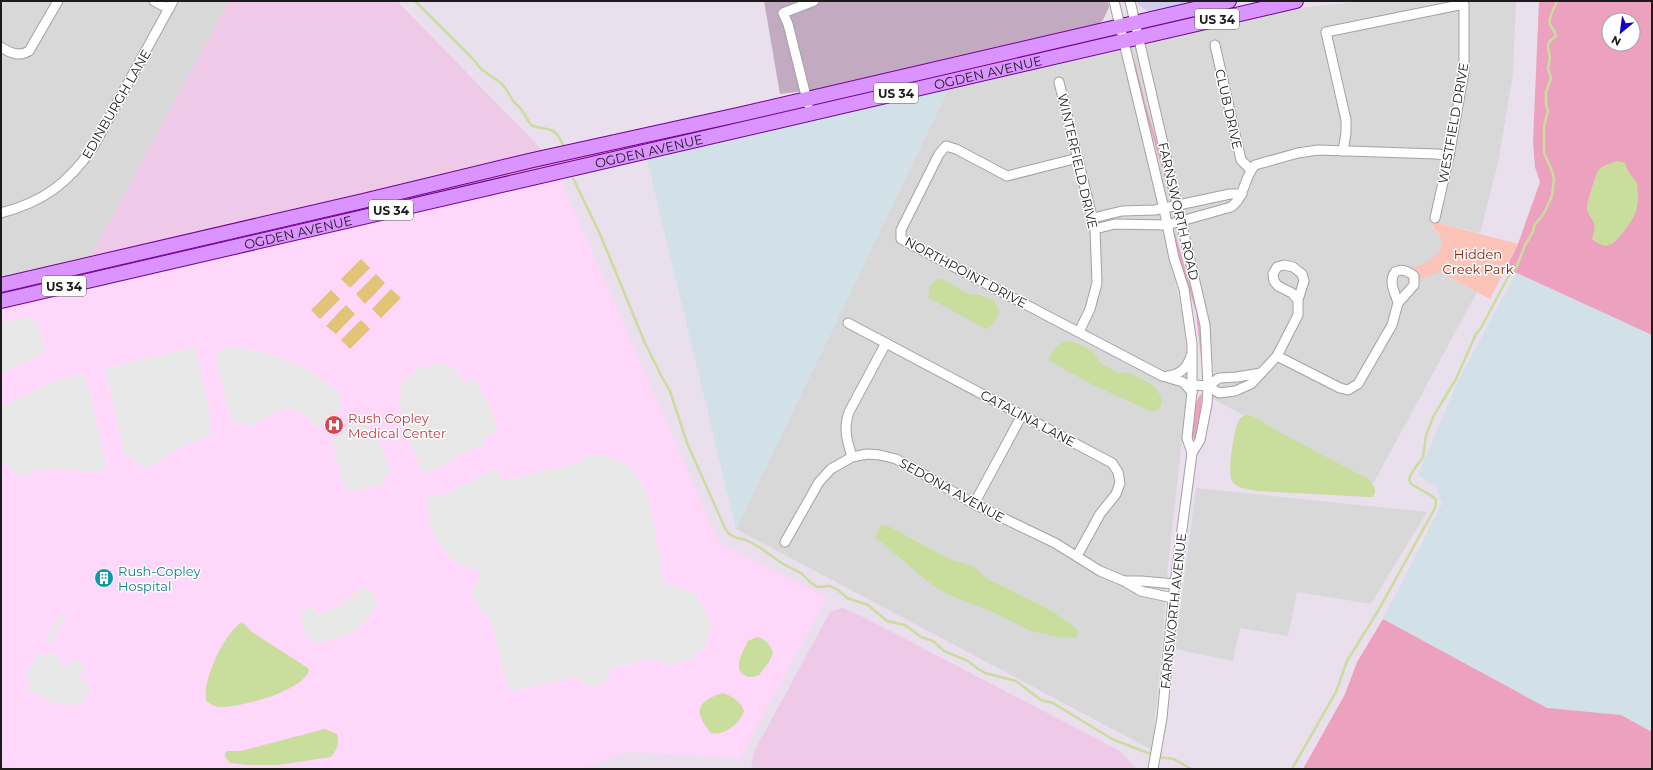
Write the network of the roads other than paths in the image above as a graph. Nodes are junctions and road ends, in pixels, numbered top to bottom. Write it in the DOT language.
graph roads {
  1 [pos="58,1"];
  2 [pos="154,1"];
  3 [pos="814,1"];
  4 [pos="1114,1"];
  5 [pos="1130,1"];
  6 [pos="1230,1"];
  7 [pos="1296,1"];
  8 [pos="171,5"];
  9 [pos="1136,22"];
  10 [pos="1121,26"];
  11 [pos="1139,38"];
  12 [pos="1124,41"];
  13 [pos="1214,45"];
  14 [pos="1,47"];
  15 [pos="1059,82"];
  16 [pos="806,99"];
  17 [pos="810,113"];
  18 [pos="1343,151"];
  19 [pos="1449,156"];
  20 [pos="1078,158"];
  21 [pos="1251,170"];
  22 [pos="1242,194"];
  23 [pos="1178,206"];
  24 [pos="1164,208"];
  25 [pos="1,213"];
  26 [pos="1093,218"];
  27 [pos="1435,218"];
  28 [pos="1182,221"];
  29 [pos="1167,225"];
  30 [pos="1095,229"];
  31 [pos="1,285"];
  32 [pos="3,300"];
  33 [pos="1298,300"];
  34 [pos="1398,302"];
  35 [pos="848,323"];
  36 [pos="1079,332"];
  37 [pos="886,343"];
  38 [pos="1193,353"];
  39 [pos="1277,356"];
  40 [pos="1260,373"];
  41 [pos="1162,376"];
  42 [pos="1208,386"];
  43 [pos="1193,389"];
  44 [pos="1022,415"];
  45 [pos="1192,453"];
  46 [pos="852,457"];
  47 [pos="974,504"];
  48 [pos="785,542"];
  49 [pos="1076,556"];
  50 [pos="1124,581"];
  51 [pos="1175,584"];
  52 [pos="1173,598"];
  53 [pos="1153,766"];
  1 -- 14 [label="street"];
  2 -- 8 [label="street"];
  3 -- 16 [label="street"];
  4 -- 10 [label="street"];
  5 -- 9 [label="street"];
  6 -- 9 [label="main road, OGDEN AVENUE / US 34"];
  7 -- 11 [label="main road, OGDEN AVENUE / US 34"];
  8 -- 25 [label="street, EDINBURGH LANE"];
  9 -- 10 [label="main road, OGDEN AVENUE / US 34"];
  9 -- 11 [label="street"];
  10 -- 12 [label="street"];
  10 -- 16 [label="main road, OGDEN AVENUE / US 34"];
  11 -- 12 [label="main road, OGDEN AVENUE / US 34"];
  11 -- 23 [label="street, FARNSWORTH ROAD"];
  12 -- 17 [label="main road, OGDEN AVENUE / US 34"];
  12 -- 24 [label="street, FARNSWORTH ROAD"];
  13 -- 21 [label="street, CLUB DRIVE"];
  15 -- 20 [label="street, WINTERFIELD DRIVE"];
  16 -- 17 [label="street"];
  16 -- 31 [label="main road, OGDEN AVENUE / US 34"];
  17 -- 32 [label="main road, OGDEN AVENUE / US 34"];
  18 -- 19 [label="street"];
  18 -- 19 [label="street, WESTFIELD DRIVE"];
  18 -- 21 [label="street"];
  19 -- 27 [label="street, WESTFIELD DRIVE"];
  20 -- 26 [label="street, WINTERFIELD DRIVE"];
  20 -- 36 [label="street, NORTHPOINT DRIVE"];
  21 -- 22 [label="street"];
  22 -- 23 [label="street"];
  22 -- 28 [label="street"];
  23 -- 24 [label="street"];
  23 -- 28 [label="street, FARNSWORTH ROAD"];
  24 -- 26 [label="street"];
  24 -- 29 [label="street, FARNSWORTH ROAD"];
  26 -- 30 [label="street, WINTERFIELD DRIVE"];
  28 -- 29 [label="street"];
  28 -- 42 [label="street, FARNSWORTH ROAD"];
  29 -- 30 [label="street"];
  29 -- 38 [label="street, FARNSWORTH ROAD"];
  30 -- 36 [label="street, WINTERFIELD DRIVE"];
  31 -- 32 [label="street"];
  33 -- 39 [label="street"];
  34 -- 39 [label="street"];
  35 -- 37 [label="street, CATALINA LANE"];
  36 -- 41 [label="street, NORTHPOINT DRIVE"];
  37 -- 44 [label="street, CATALINA LANE"];
  37 -- 46 [label="street"];
  38 -- 41 [label="street"];
  38 -- 43 [label="street, FARNSWORTH ROAD"];
  39 -- 40 [label="street"];
  40 -- 42 [label="street"];
  40 -- 42 [label="street"];
  41 -- 43 [label="street, NORTHPOINT DRIVE"];
  42 -- 43 [label="street"];
  42 -- 45 [label="street, FARNSWORTH AVENUE"];
  43 -- 45 [label="street, FARNSWORTH AVENUE"];
  44 -- 47 [label="street"];
  44 -- 49 [label="street, CATALINA LANE"];
  45 -- 51 [label="street, FARNSWORTH AVENUE"];
  46 -- 47 [label="street, SEDONA AVENUE"];
  46 -- 48 [label="street, SEDONA AVENUE"];
  47 -- 49 [label="street, SEDONA AVENUE"];
  49 -- 50 [label="street, SEDONA AVENUE"];
  50 -- 51 [label="street, SEDONA AVENUE"];
  50 -- 52 [label="street, SEDONA AVENUE"];
  51 -- 52 [label="street, FARNSWORTH AVENUE"];
  52 -- 53 [label="street, FARNSWORTH AVENUE"];
}
